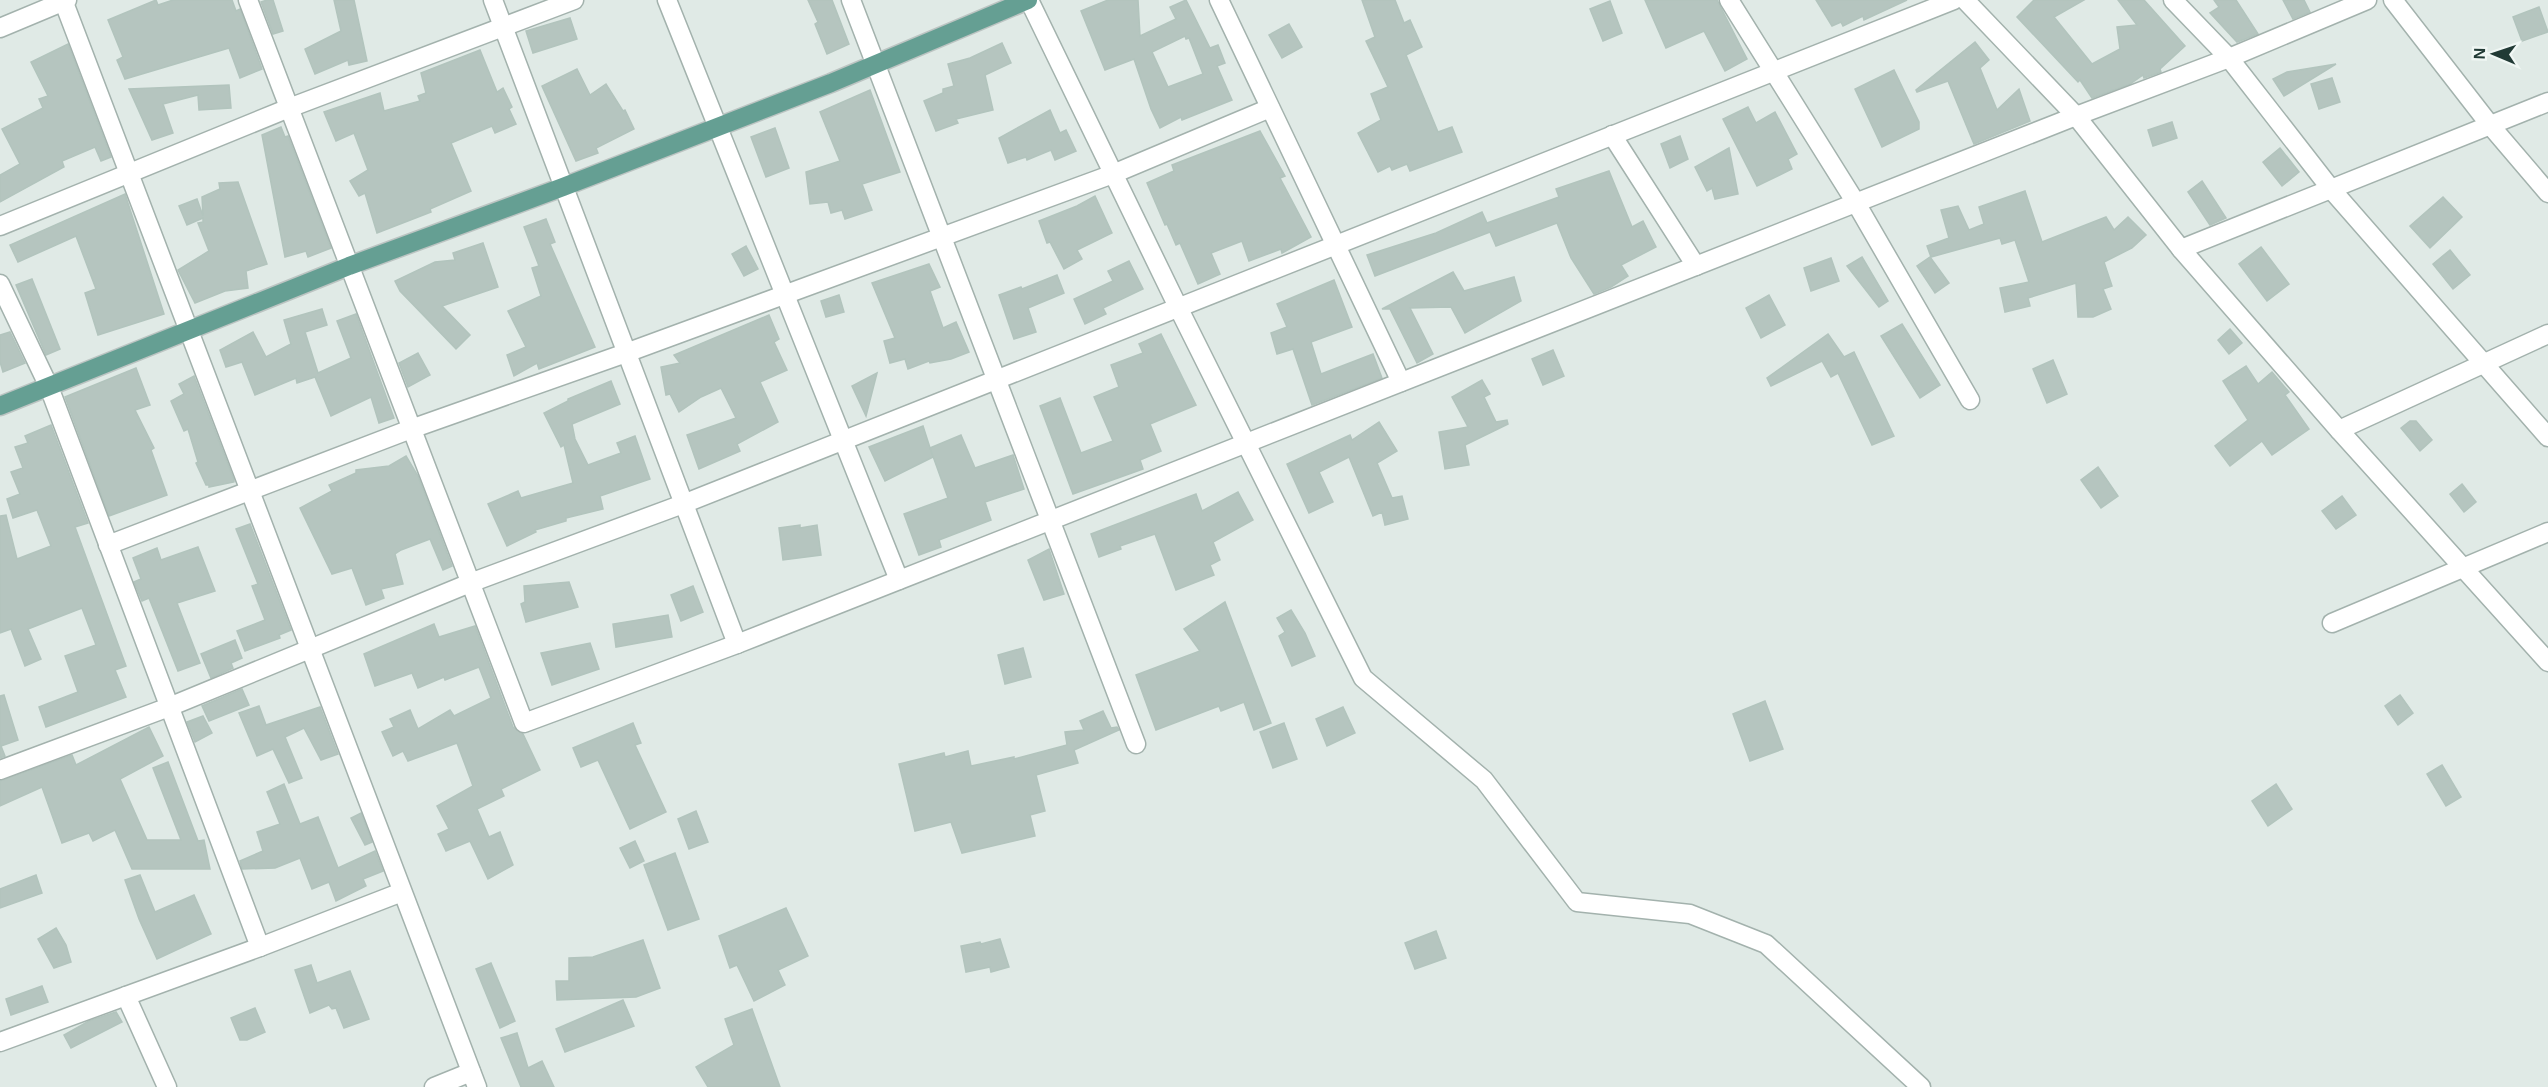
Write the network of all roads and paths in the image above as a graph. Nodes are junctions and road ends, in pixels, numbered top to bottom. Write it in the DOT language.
graph roads {
  1 [pos="64,0"];
  2 [pos="248,0"];
  3 [pos="493,0"];
  4 [pos="574,0"];
  5 [pos="667,0"];
  6 [pos="851,0"];
  7 [pos="1029,0"];
  8 [pos="1219,0"];
  9 [pos="1729,0"];
  10 [pos="1954,0"];
  11 [pos="1965,0"];
  12 [pos="2173,0"];
  13 [pos="2367,0"];
  14 [pos="2393,0"];
  15 [pos="0,28"];
  16 [pos="503,28"];
  17 [pos="2229,58"];
  18 [pos="876,64"];
  19 [pos="1773,71"];
  20 [pos="2548,102"];
  21 [pos="289,108"];
  22 [pos="1270,108"];
  23 [pos="2076,116"];
  24 [pos="2490,125"];
  25 [pos="718,127"];
  26 [pos="1612,135"];
  27 [pos="129,174"];
  28 [pos="1113,174"];
  29 [pos="564,187"];
  30 [pos="2331,189"];
  31 [pos="2548,193"];
  32 [pos="1856,203"];
  33 [pos="0,226"];
  34 [pos="942,237"];
  35 [pos="1334,246"];
  36 [pos="2181,249"];
  37 [pos="349,266"];
  38 [pos="1696,266"];
  39 [pos="0,284"];
  40 [pos="784,295"];
  41 [pos="1178,307"];
  42 [pos="189,331"];
  43 [pos="2548,334"];
  44 [pos="626,353"];
  45 [pos="2484,364"];
  46 [pos="996,379"];
  47 [pos="1401,382"];
  48 [pos="49,387"];
  49 [pos="1970,400"];
  50 [pos="0,405"];
  51 [pos="411,429"];
  52 [pos="2340,430"];
  53 [pos="2548,437"];
  54 [pos="842,441"];
  55 [pos="1247,443"];
  56 [pos="250,491"];
  57 [pos="683,504"];
  58 [pos="1052,520"];
  59 [pos="2548,532"];
  60 [pos="108,545"];
  61 [pos="2463,568"];
  62 [pos="899,580"];
  63 [pos="470,584"];
  64 [pos="2332,623"];
  65 [pos="737,644"];
  66 [pos="310,649"];
  67 [pos="2548,662"];
  68 [pos="169,707"];
  69 [pos="1136,744"];
  70 [pos="0,770"];
  71 [pos="402,892"];
  72 [pos="260,947"];
  73 [pos="126,996"];
  74 [pos="0,1042"];
  75 [pos="474,1079"];
  76 [pos="167,1087"];
  77 [pos="434,1087"];
  78 [pos="1921,1087"];
  1 -- 15 [label="street"];
  1 -- 27 [label="street"];
  2 -- 21 [label="street"];
  3 -- 16 [label="street"];
  4 -- 16 [label="street"];
  5 -- 25 [label="street"];
  6 -- 18 [label="street"];
  7 -- 18 [label="main road"];
  7 -- 28 [label="street"];
  8 -- 22 [label="street"];
  9 -- 19 [label="street"];
  10 -- 19 [label="street"];
  11 -- 23 [label="street"];
  12 -- 17 [label="street"];
  13 -- 17 [label="street"];
  14 -- 24 [label="street"];
  16 -- 21 [label="street"];
  16 -- 29 [label="street"];
  17 -- 23 [label="street"];
  17 -- 30 [label="street"];
  18 -- 25 [label="main road"];
  18 -- 34 [label="street"];
  19 -- 26 [label="street"];
  19 -- 32 [label="street"];
  20 -- 24 [label="street"];
  21 -- 27 [label="street"];
  21 -- 37 [label="street"];
  22 -- 28 [label="street"];
  22 -- 35 [label="street"];
  23 -- 32 [label="street"];
  23 -- 36 [label="street"];
  24 -- 30 [label="street"];
  24 -- 31 [label="street"];
  25 -- 29 [label="main road"];
  25 -- 40 [label="street"];
  26 -- 35 [label="street"];
  26 -- 38 [label="street"];
  27 -- 33 [label="street"];
  27 -- 42 [label="street"];
  28 -- 34 [label="street"];
  28 -- 41 [label="street"];
  29 -- 37 [label="main road"];
  29 -- 44 [label="street"];
  30 -- 36 [label="street"];
  30 -- 45 [label="street"];
  32 -- 38 [label="street"];
  32 -- 49 [label="street"];
  34 -- 40 [label="street"];
  34 -- 46 [label="street"];
  35 -- 41 [label="street"];
  35 -- 47 [label="street"];
  36 -- 52 [label="street"];
  37 -- 42 [label="main road"];
  37 -- 51 [label="street"];
  38 -- 47 [label="street"];
  39 -- 48 [label="street"];
  40 -- 44 [label="street"];
  40 -- 54 [label="street"];
  41 -- 46 [label="street"];
  41 -- 55 [label="street"];
  42 -- 48 [label="main road"];
  42 -- 56 [label="street"];
  43 -- 45 [label="street"];
  44 -- 51 [label="street"];
  44 -- 57 [label="street"];
  45 -- 52 [label="street"];
  45 -- 53 [label="street"];
  46 -- 54 [label="street"];
  46 -- 58 [label="street"];
  47 -- 55 [label="street"];
  48 -- 50 [label="main road"];
  48 -- 60 [label="street"];
  51 -- 56 [label="street"];
  51 -- 63 [label="street"];
  52 -- 61 [label="street"];
  54 -- 57 [label="street"];
  54 -- 62 [label="street"];
  55 -- 58 [label="street"];
  55 -- 78 [label="street"];
  56 -- 60 [label="street"];
  56 -- 66 [label="street"];
  57 -- 63 [label="street"];
  57 -- 65 [label="street"];
  58 -- 62 [label="street"];
  58 -- 69 [label="street"];
  59 -- 61 [label="street"];
  60 -- 68 [label="street"];
  61 -- 64 [label="street"];
  61 -- 67 [label="street"];
  62 -- 65 [label="street"];
  63 -- 65 [label="street"];
  63 -- 66 [label="street"];
  66 -- 68 [label="street"];
  66 -- 71 [label="street"];
  68 -- 70 [label="street"];
  68 -- 72 [label="street"];
  71 -- 72 [label="street"];
  71 -- 75 [label="street"];
  72 -- 73 [label="street"];
  73 -- 74 [label="street"];
  73 -- 76 [label="street"];
  75 -- 77 [label="street"];
}
